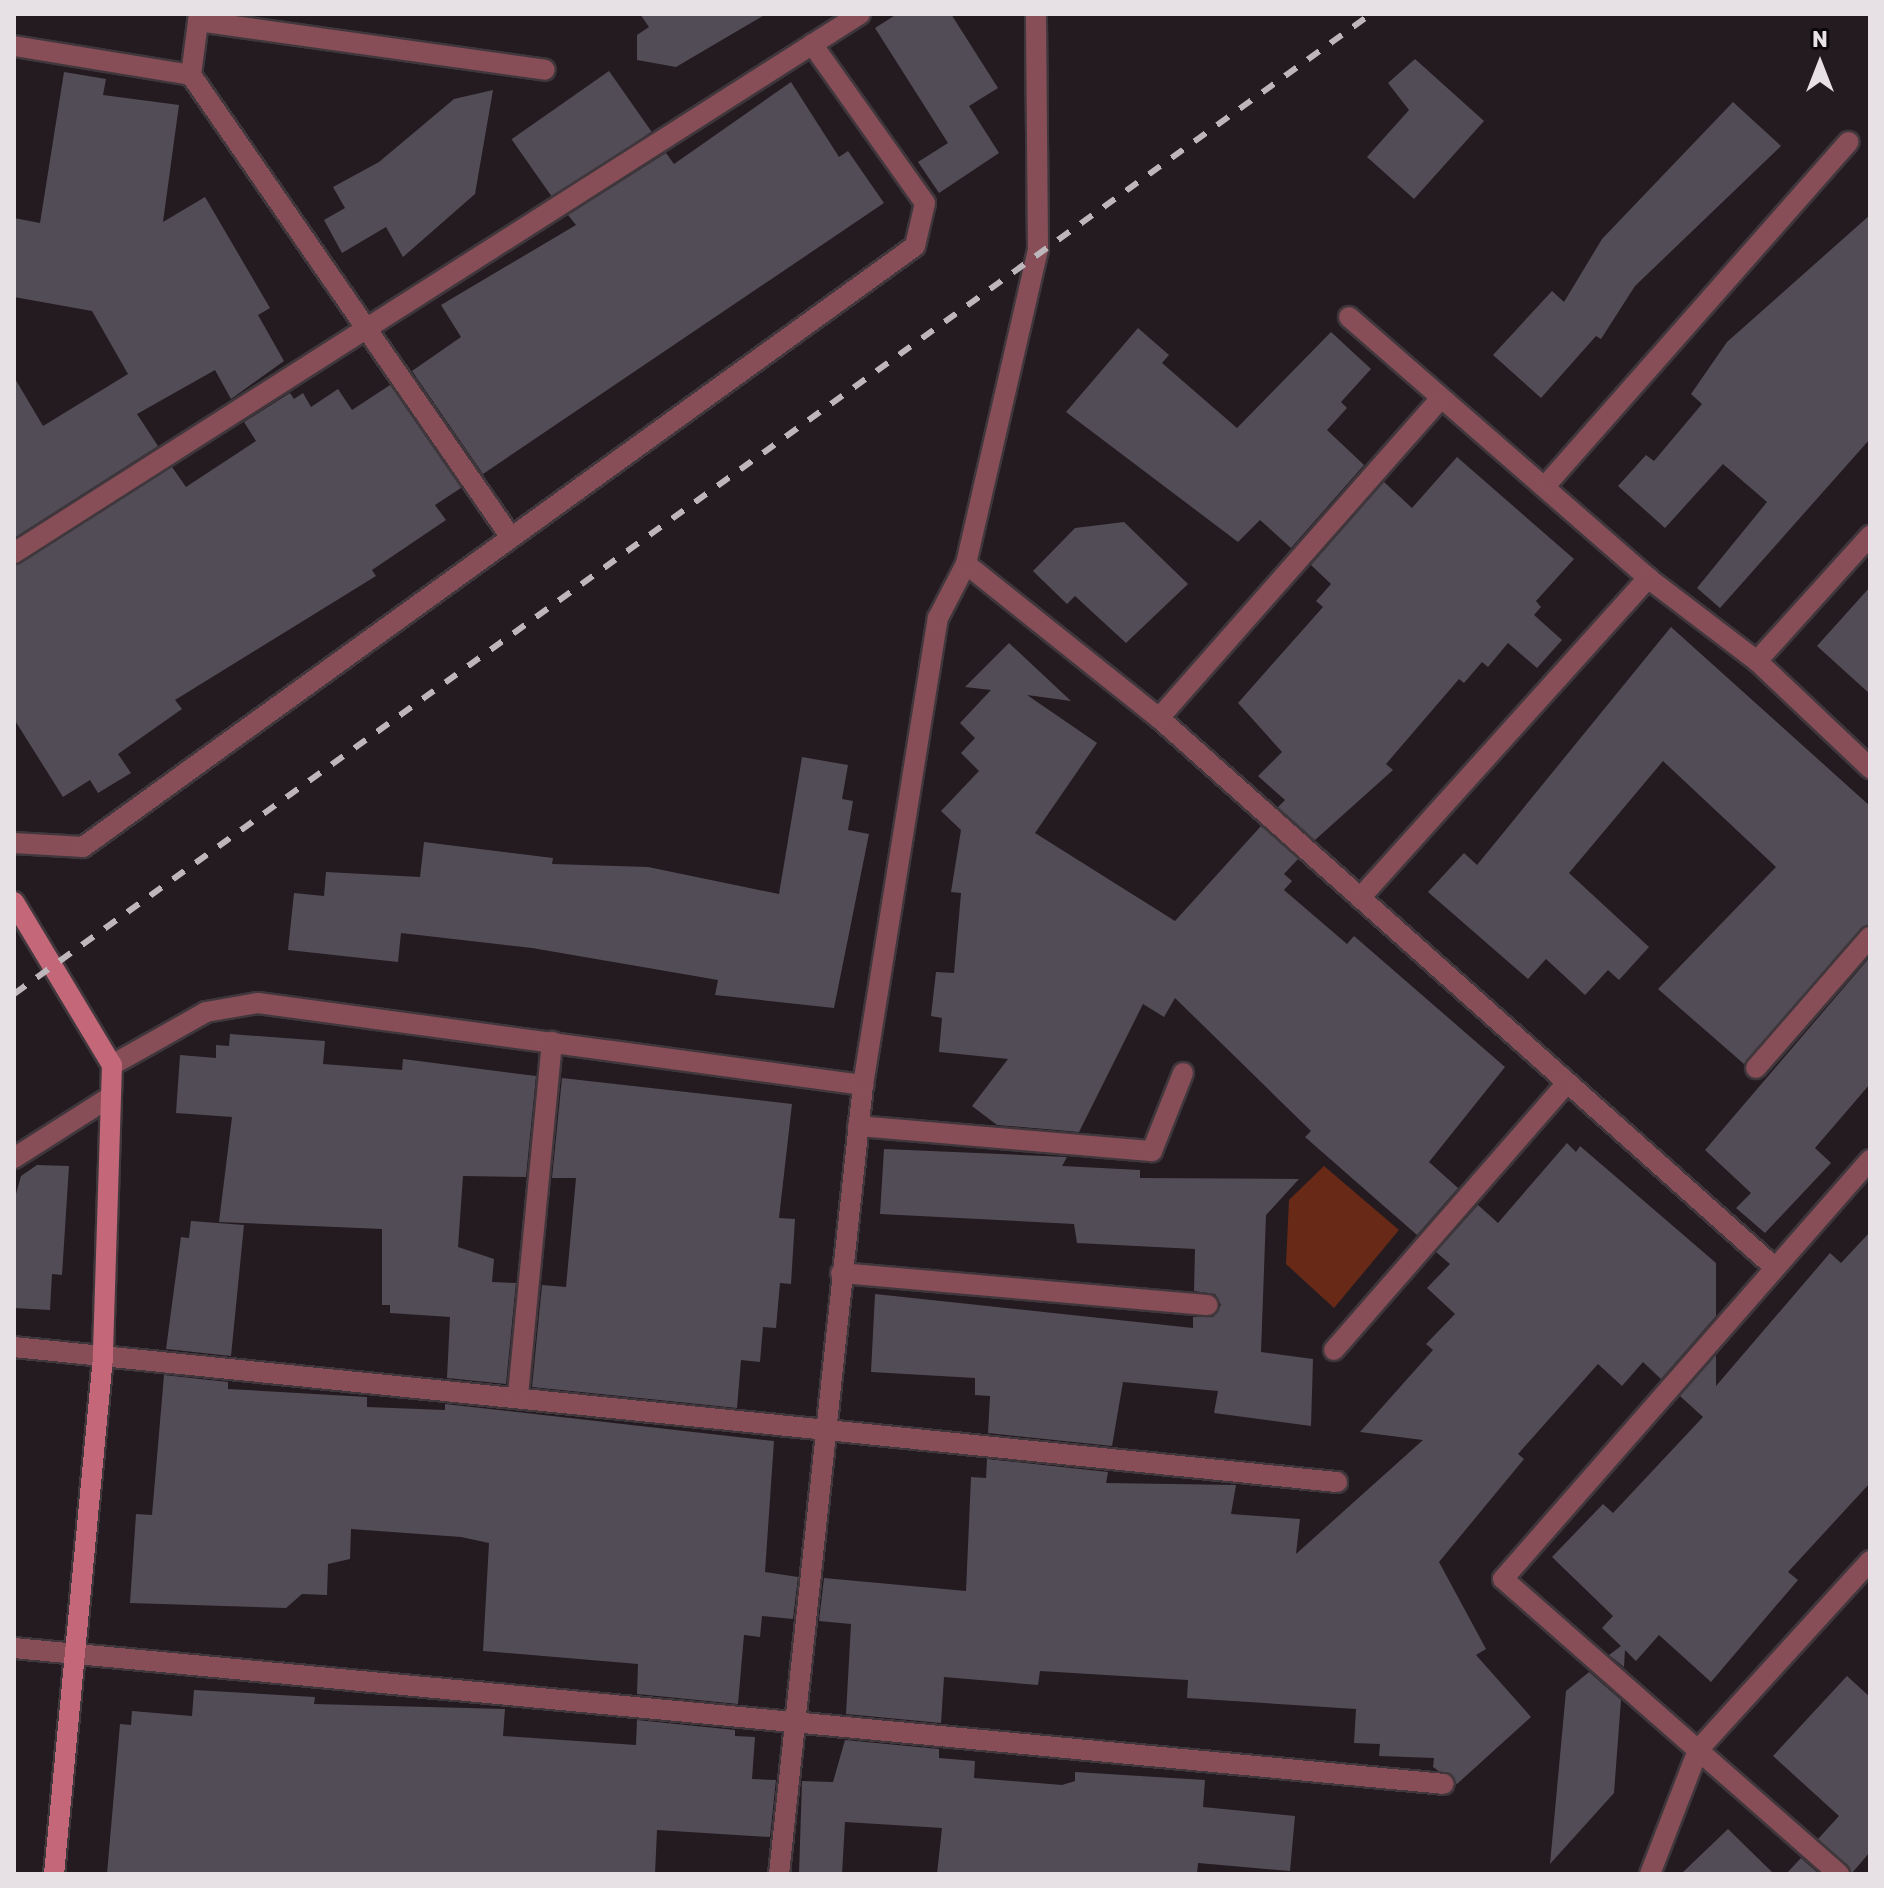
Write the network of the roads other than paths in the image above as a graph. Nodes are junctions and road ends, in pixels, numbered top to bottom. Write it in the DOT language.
graph roads {
  1 [pos="860,14"];
  2 [pos="1036,14"];
  3 [pos="199,18"];
  4 [pos="812,44"];
  5 [pos="14,46"];
  6 [pos="545,70"];
  7 [pos="191,75"];
  8 [pos="1848,142"];
  9 [pos="1349,317"];
  10 [pos="362,328"];
  11 [pos="1438,401"];
  12 [pos="1547,484"];
  13 [pos="510,536"];
  14 [pos="1870,536"];
  15 [pos="14,553"];
  16 [pos="966,564"];
  17 [pos="1648,578"];
  18 [pos="1757,661"];
  19 [pos="1159,718"];
  20 [pos="1870,768"];
  21 [pos="14,843"];
  22 [pos="1360,898"];
  23 [pos="14,902"];
  24 [pos="1870,937"];
  25 [pos="552,1042"];
  26 [pos="112,1065"];
  27 [pos="1756,1068"];
  28 [pos="1183,1073"];
  29 [pos="863,1085"];
  30 [pos="1565,1085"];
  31 [pos="110,1097"];
  32 [pos="858,1126"];
  33 [pos="14,1158"];
  34 [pos="1870,1160"];
  35 [pos="1774,1267"];
  36 [pos="841,1273"];
  37 [pos="1208,1305"];
  38 [pos="14,1347"];
  39 [pos="1334,1350"];
  40 [pos="103,1357"];
  41 [pos="518,1395"];
  42 [pos="824,1426"];
  43 [pos="1337,1482"];
  44 [pos="1870,1561"];
  45 [pos="14,1648"];
  46 [pos="80,1654"];
  47 [pos="791,1724"];
  48 [pos="1698,1750"];
  49 [pos="1444,1784"];
  50 [pos="54,1874"];
  51 [pos="779,1874"];
  52 [pos="1650,1874"];
  53 [pos="1839,1874"];
  1 -- 4 [label="street"];
  2 -- 16 [label="street"];
  3 -- 6 [label="street"];
  3 -- 7 [label="street"];
  4 -- 10 [label="street"];
  4 -- 13 [label="street"];
  5 -- 7 [label="street"];
  7 -- 10 [label="street"];
  8 -- 12 [label="street"];
  9 -- 11 [label="street"];
  10 -- 13 [label="street"];
  10 -- 15 [label="street"];
  11 -- 12 [label="street"];
  11 -- 19 [label="street"];
  12 -- 17 [label="street"];
  13 -- 21 [label="street"];
  14 -- 18 [label="street"];
  16 -- 19 [label="street"];
  16 -- 29 [label="street"];
  17 -- 18 [label="street"];
  17 -- 22 [label="street"];
  18 -- 20 [label="street"];
  19 -- 22 [label="street"];
  22 -- 30 [label="street"];
  23 -- 26 [label="street"];
  24 -- 27 [label="street"];
  25 -- 26 [label="street"];
  25 -- 29 [label="street"];
  25 -- 41 [label="street"];
  26 -- 31 [label="street"];
  28 -- 32 [label="street"];
  29 -- 32 [label="street"];
  30 -- 35 [label="street"];
  30 -- 39 [label="street"];
  31 -- 33 [label="street"];
  31 -- 40 [label="street"];
  32 -- 36 [label="street"];
  34 -- 35 [label="street"];
  35 -- 48 [label="street"];
  36 -- 37 [label="street"];
  36 -- 42 [label="street"];
  38 -- 40 [label="street"];
  40 -- 41 [label="street"];
  40 -- 46 [label="street"];
  41 -- 42 [label="street"];
  42 -- 43 [label="street"];
  42 -- 47 [label="street"];
  44 -- 48 [label="street"];
  45 -- 46 [label="street"];
  46 -- 47 [label="street"];
  46 -- 50 [label="street"];
  47 -- 49 [label="street"];
  47 -- 51 [label="street"];
  48 -- 52 [label="street"];
  48 -- 53 [label="street"];
}
